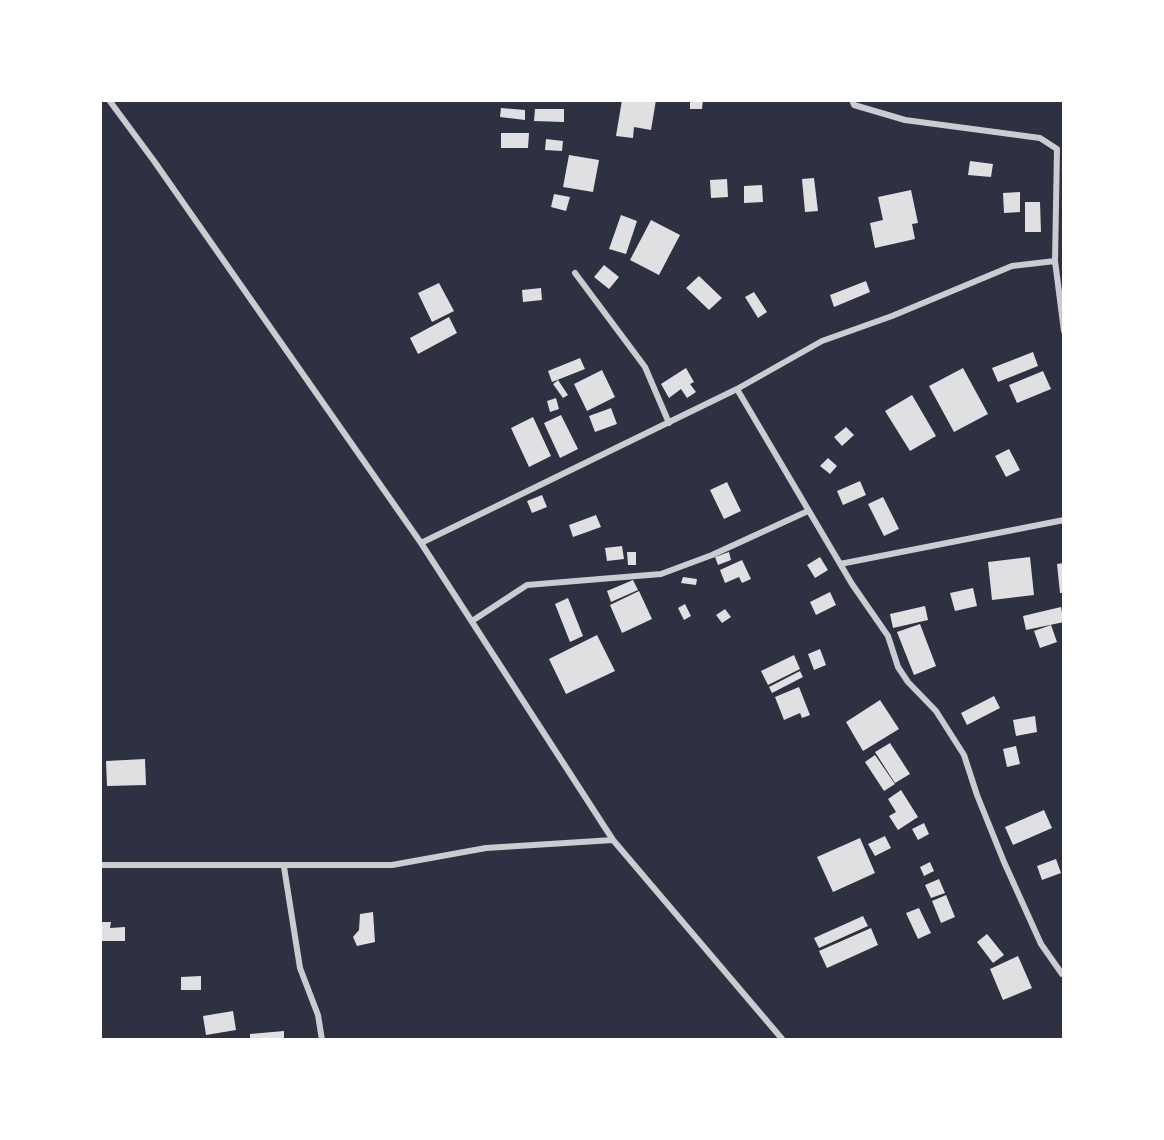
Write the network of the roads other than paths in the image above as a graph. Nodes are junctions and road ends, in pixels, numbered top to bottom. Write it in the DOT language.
graph roads {
  1 [pos="109,100"];
  2 [pos="852,100"];
  3 [pos="1055,261"];
  4 [pos="575,273"];
  5 [pos="1064,331"];
  6 [pos="738,389"];
  7 [pos="669,423"];
  8 [pos="808,511"];
  9 [pos="1064,520"];
  10 [pos="421,543"];
  11 [pos="840,564"];
  12 [pos="472,621"];
  13 [pos="613,840"];
  14 [pos="100,865"];
  15 [pos="284,867"];
  16 [pos="1062,974"];
  17 [pos="322,1040"];
  18 [pos="783,1040"];
  1 -- 10 [label="street"];
  2 -- 3 [label="street"];
  3 -- 5 [label="street"];
  3 -- 6 [label="street"];
  4 -- 7 [label="street"];
  6 -- 7 [label="street"];
  6 -- 8 [label="street"];
  7 -- 10 [label="street"];
  8 -- 11 [label="street"];
  8 -- 12 [label="street"];
  9 -- 11 [label="street"];
  10 -- 12 [label="street"];
  11 -- 16 [label="street"];
  12 -- 13 [label="street"];
  13 -- 15 [label="street"];
  13 -- 18 [label="street"];
  14 -- 15 [label="street"];
  15 -- 17 [label="street"];
}
